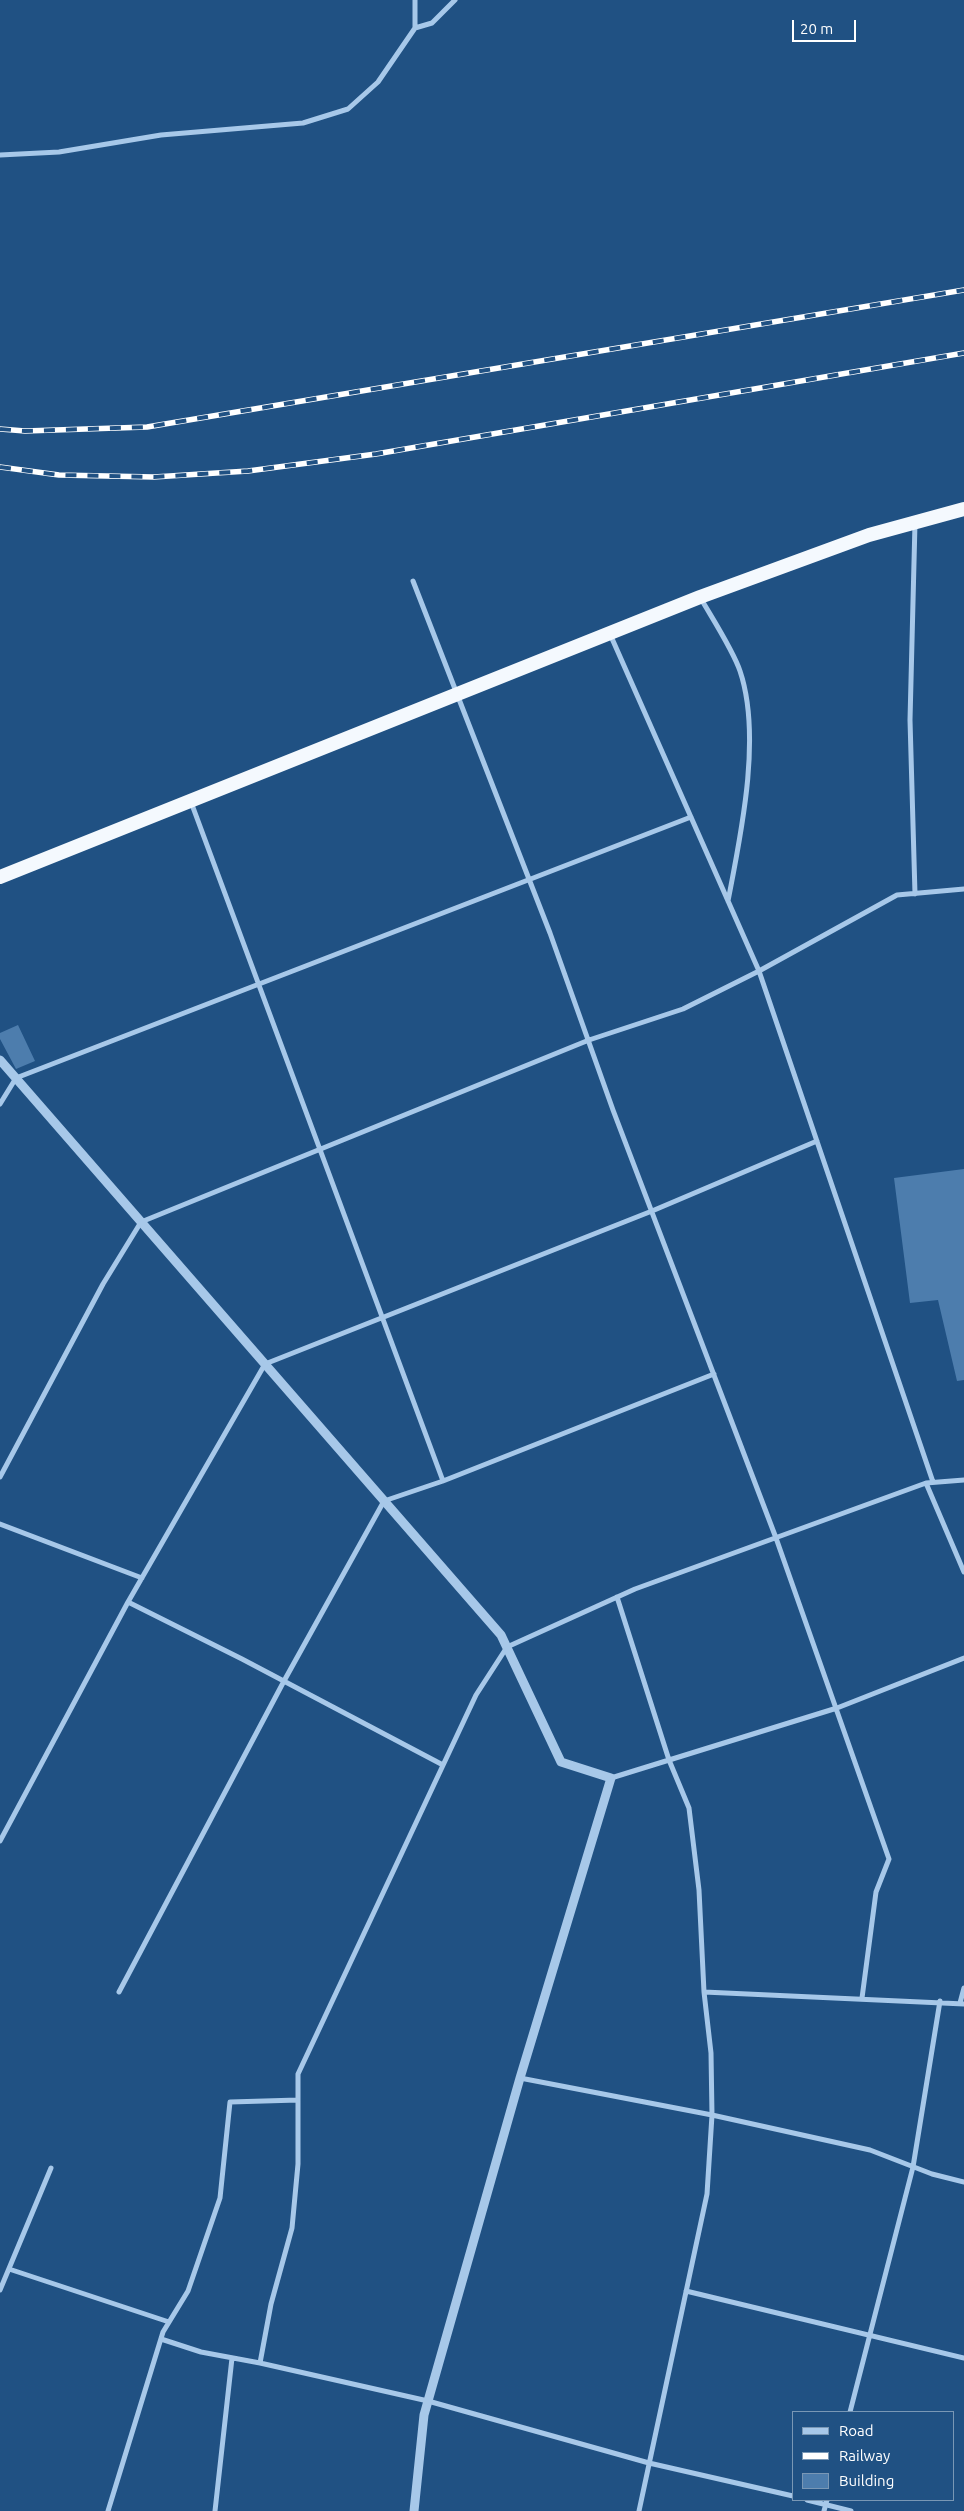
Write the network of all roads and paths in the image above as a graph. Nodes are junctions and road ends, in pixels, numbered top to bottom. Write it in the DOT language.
graph roads {
  1 [pos="415,0"];
  2 [pos="456,0"];
  3 [pos="415,28"];
  4 [pos="0,155"];
  5 [pos="964,509"];
  6 [pos="914,522"];
  7 [pos="413,581"];
  8 [pos="700,597"];
  9 [pos="610,633"];
  10 [pos="457,695"];
  11 [pos="190,802"];
  12 [pos="690,817"];
  13 [pos="0,877"];
  14 [pos="530,881"];
  15 [pos="964,889"];
  16 [pos="915,894"];
  17 [pos="728,901"];
  18 [pos="759,971"];
  19 [pos="259,984"];
  20 [pos="588,1040"];
  21 [pos="0,1060"];
  22 [pos="16,1078"];
  23 [pos="0,1104"];
  24 [pos="817,1141"];
  25 [pos="319,1149"];
  26 [pos="652,1211"];
  27 [pos="141,1222"];
  28 [pos="382,1319"];
  29 [pos="265,1364"];
  30 [pos="714,1374"];
  31 [pos="0,1477"];
  32 [pos="964,1480"];
  33 [pos="442,1481"];
  34 [pos="933,1482"];
  35 [pos="926,1483"];
  36 [pos="384,1501"];
  37 [pos="0,1524"];
  38 [pos="776,1538"];
  39 [pos="964,1572"];
  40 [pos="142,1578"];
  41 [pos="617,1597"];
  42 [pos="128,1602"];
  43 [pos="507,1647"];
  44 [pos="964,1658"];
  45 [pos="284,1681"];
  46 [pos="837,1708"];
  47 [pos="669,1760"];
  48 [pos="443,1765"];
  49 [pos="611,1778"];
  50 [pos="0,1841"];
  51 [pos="964,1988"];
  52 [pos="119,1992"];
  53 [pos="704,1992"];
  54 [pos="862,1998"];
  55 [pos="940,2001"];
  56 [pos="962,2004"];
  57 [pos="520,2078"];
  58 [pos="298,2100"];
  59 [pos="712,2115"];
  60 [pos="913,2167"];
  61 [pos="51,2168"];
  62 [pos="964,2182"];
  63 [pos="9,2269"];
  64 [pos="0,2290"];
  65 [pos="686,2291"];
  66 [pos="169,2322"];
  67 [pos="869,2335"];
  68 [pos="161,2339"];
  69 [pos="232,2358"];
  70 [pos="964,2358"];
  71 [pos="260,2363"];
  72 [pos="428,2402"];
  73 [pos="850,2411"];
  74 [pos="649,2464"];
  75 [pos="792,2496"];
  76 [pos="827,2502"];
  77 [pos="108,2511"];
  78 [pos="215,2511"];
  79 [pos="414,2511"];
  80 [pos="639,2511"];
  81 [pos="824,2511"];
  82 [pos="851,2511"];
  1 -- 3 [label="street"];
  2 -- 3 [label="street"];
  3 -- 4 [label="street"];
  5 -- 6 [label="highway"];
  6 -- 8 [label="highway"];
  6 -- 16 [label="street"];
  7 -- 10 [label="street"];
  8 -- 9 [label="highway"];
  8 -- 17 [label="street"];
  9 -- 10 [label="highway"];
  9 -- 12 [label="street"];
  10 -- 11 [label="highway"];
  10 -- 14 [label="street"];
  11 -- 13 [label="highway"];
  11 -- 19 [label="street"];
  12 -- 14 [label="street"];
  12 -- 17 [label="street"];
  14 -- 19 [label="street"];
  14 -- 20 [label="street"];
  15 -- 16 [label="street"];
  16 -- 18 [label="street"];
  17 -- 18 [label="street"];
  18 -- 20 [label="street"];
  18 -- 24 [label="street"];
  19 -- 22 [label="street"];
  19 -- 25 [label="street"];
  20 -- 25 [label="street"];
  20 -- 26 [label="street"];
  21 -- 22 [label="street"];
  22 -- 23 [label="street"];
  22 -- 27 [label="street"];
  24 -- 26 [label="street"];
  24 -- 34 [label="street"];
  25 -- 27 [label="street"];
  25 -- 28 [label="street"];
  26 -- 28 [label="street"];
  26 -- 30 [label="street"];
  27 -- 29 [label="street"];
  27 -- 31 [label="street"];
  28 -- 29 [label="street"];
  28 -- 33 [label="street"];
  29 -- 36 [label="street"];
  29 -- 40 [label="street"];
  30 -- 33 [label="street"];
  30 -- 38 [label="street"];
  32 -- 34 [label="street"];
  33 -- 36 [label="street"];
  34 -- 35 [label="street"];
  35 -- 38 [label="street"];
  35 -- 39 [label="street"];
  36 -- 43 [label="street"];
  36 -- 45 [label="street"];
  37 -- 40 [label="street"];
  38 -- 41 [label="street"];
  38 -- 46 [label="street"];
  40 -- 42 [label="street"];
  41 -- 43 [label="street"];
  41 -- 47 [label="street"];
  42 -- 45 [label="street"];
  42 -- 50 [label="street"];
  43 -- 48 [label="street"];
  43 -- 49 [label="street"];
  44 -- 46 [label="street"];
  45 -- 48 [label="street"];
  45 -- 52 [label="street"];
  46 -- 47 [label="street"];
  46 -- 54 [label="street"];
  47 -- 49 [label="street"];
  47 -- 53 [label="street"];
  48 -- 58 [label="street"];
  49 -- 57 [label="street"];
  51 -- 56 [label="street"];
  53 -- 54 [label="street"];
  53 -- 59 [label="street"];
  54 -- 55 [label="street"];
  55 -- 56 [label="street"];
  55 -- 60 [label="street"];
  57 -- 59 [label="street"];
  57 -- 72 [label="street"];
  58 -- 66 [label="street"];
  58 -- 71 [label="street"];
  59 -- 60 [label="street"];
  59 -- 65 [label="street"];
  60 -- 62 [label="street"];
  60 -- 67 [label="street"];
  61 -- 63 [label="street"];
  63 -- 64 [label="street"];
  63 -- 66 [label="street"];
  65 -- 67 [label="street"];
  65 -- 74 [label="street"];
  66 -- 68 [label="street"];
  67 -- 70 [label="street"];
  67 -- 73 [label="street"];
  68 -- 69 [label="street"];
  68 -- 77 [label="street"];
  69 -- 71 [label="street"];
  69 -- 78 [label="street"];
  71 -- 72 [label="street"];
  72 -- 74 [label="street"];
  72 -- 79 [label="street"];
  74 -- 75 [label="street"];
  74 -- 80 [label="street"];
  76 -- 81 [label="street"];
  76 -- 82 [label="street"];
}
